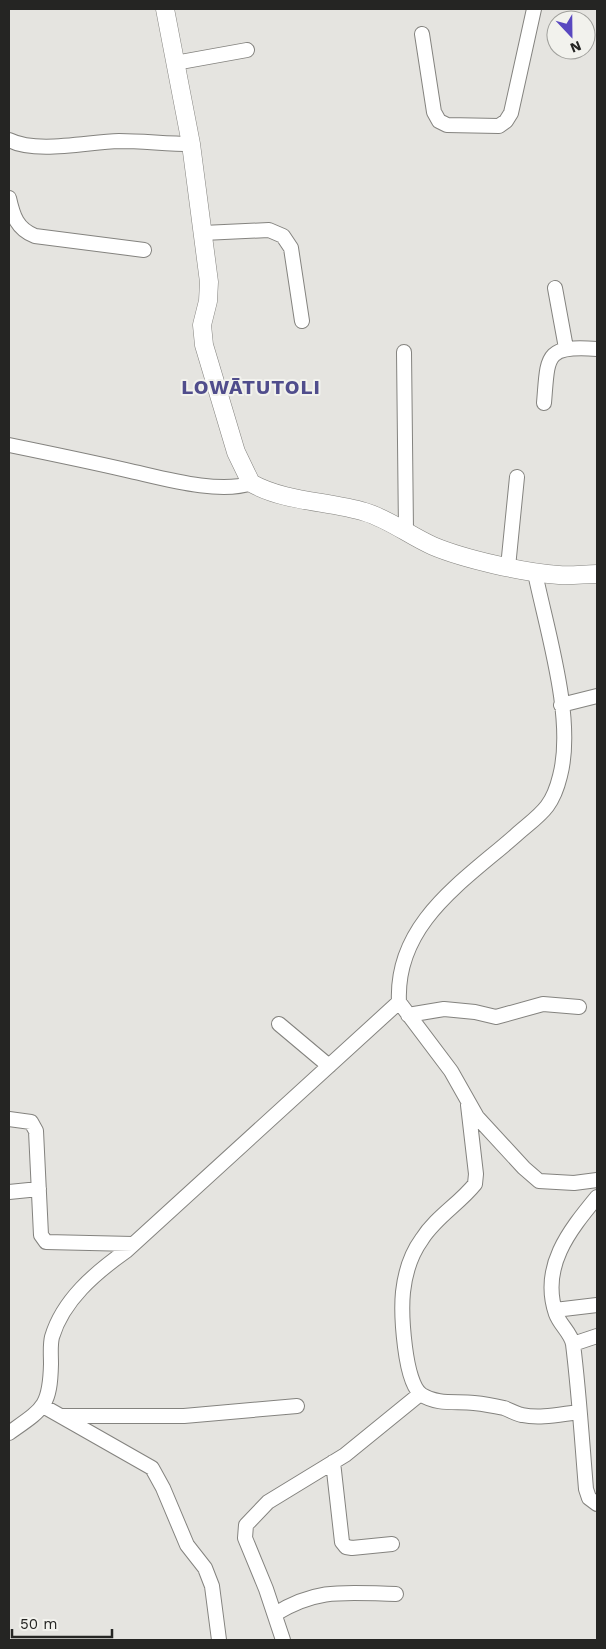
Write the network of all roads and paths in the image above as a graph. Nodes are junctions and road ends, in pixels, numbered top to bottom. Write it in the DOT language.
graph roads {
  1 [pos="164,9"];
  2 [pos="534,9"];
  3 [pos="422,34"];
  4 [pos="246,50"];
  5 [pos="175,63"];
  6 [pos="9,140"];
  7 [pos="192,144"];
  8 [pos="9,198"];
  9 [pos="203,233"];
  10 [pos="144,250"];
  11 [pos="555,288"];
  12 [pos="302,322"];
  13 [pos="566,348"];
  14 [pos="597,349"];
  15 [pos="404,352"];
  16 [pos="544,403"];
  17 [pos="9,444"];
  18 [pos="517,477"];
  19 [pos="251,483"];
  20 [pos="406,531"];
  21 [pos="508,567"];
  22 [pos="535,573"];
  23 [pos="597,574"];
  24 [pos="597,696"];
  25 [pos="561,705"];
  26 [pos="399,1002"];
  27 [pos="579,1007"];
  28 [pos="408,1015"];
  29 [pos="280,1024"];
  30 [pos="329,1066"];
  31 [pos="467,1099"];
  32 [pos="9,1119"];
  33 [pos="597,1180"];
  34 [pos="39,1189"];
  35 [pos="9,1192"];
  36 [pos="597,1198"];
  37 [pos="133,1244"];
  38 [pos="597,1304"];
  39 [pos="555,1310"];
  40 [pos="597,1336"];
  41 [pos="573,1344"];
  42 [pos="420,1394"];
  43 [pos="43,1406"];
  44 [pos="297,1406"];
  45 [pos="579,1412"];
  46 [pos="60,1416"];
  47 [pos="9,1433"];
  48 [pos="333,1462"];
  49 [pos="597,1504"];
  50 [pos="392,1544"];
  51 [pos="396,1594"];
  52 [pos="275,1614"];
  53 [pos="219,1640"];
  54 [pos="283,1640"];
  1 -- 5 [label="street"];
  2 -- 3 [label="street"];
  4 -- 5 [label="street"];
  5 -- 7 [label="street"];
  6 -- 7 [label="street"];
  7 -- 9 [label="street"];
  8 -- 10 [label="street"];
  9 -- 12 [label="street"];
  9 -- 19 [label="street"];
  11 -- 13 [label="street"];
  13 -- 14 [label="street"];
  13 -- 16 [label="street"];
  15 -- 20 [label="street"];
  17 -- 19 [label="street"];
  18 -- 21 [label="street"];
  19 -- 20 [label="street"];
  20 -- 21 [label="street"];
  21 -- 22 [label="street"];
  22 -- 23 [label="street"];
  22 -- 25 [label="street"];
  24 -- 25 [label="street"];
  25 -- 26 [label="street"];
  26 -- 28 [label="street"];
  26 -- 30 [label="street"];
  27 -- 28 [label="street"];
  28 -- 31 [label="street"];
  29 -- 30 [label="street"];
  30 -- 37 [label="street"];
  31 -- 33 [label="street"];
  31 -- 42 [label="street"];
  32 -- 34 [label="street"];
  34 -- 35 [label="street"];
  34 -- 37 [label="street"];
  36 -- 39 [label="street"];
  37 -- 43 [label="street"];
  38 -- 39 [label="street"];
  39 -- 41 [label="street"];
  40 -- 41 [label="street"];
  41 -- 45 [label="street"];
  42 -- 45 [label="street"];
  42 -- 48 [label="street"];
  43 -- 46 [label="street"];
  43 -- 47 [label="street"];
  44 -- 46 [label="street"];
  45 -- 49 [label="street"];
  46 -- 53 [label="street"];
  48 -- 50 [label="street"];
  48 -- 52 [label="street"];
  51 -- 52 [label="street"];
  52 -- 54 [label="street"];
}
